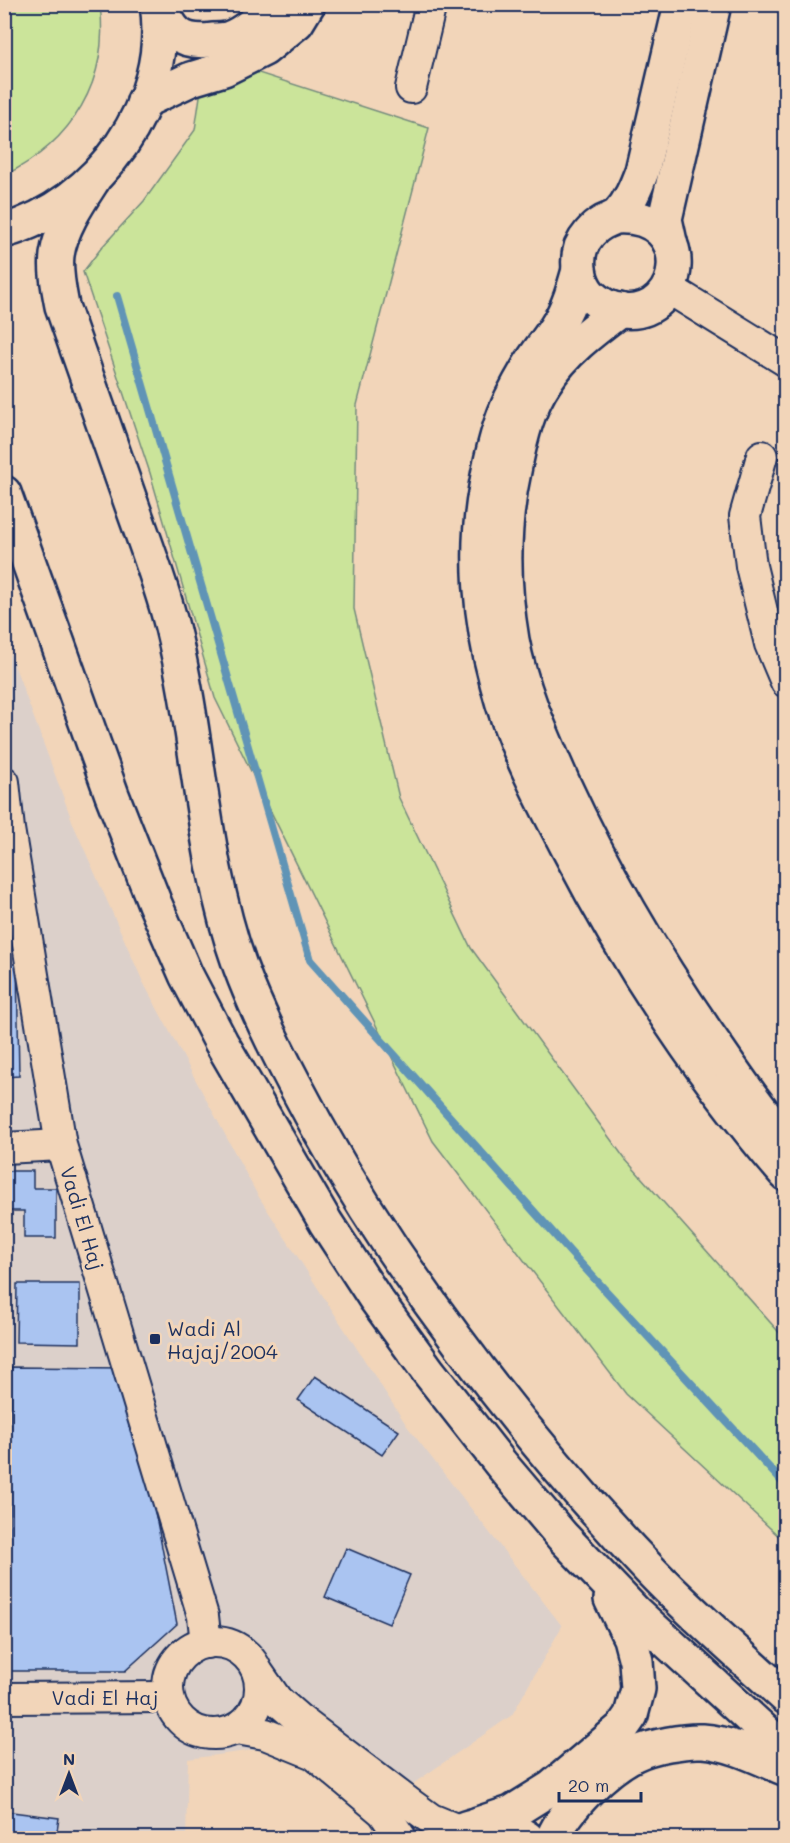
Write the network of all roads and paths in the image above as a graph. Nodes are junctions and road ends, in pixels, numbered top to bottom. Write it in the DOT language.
graph roads {
  1 [pos="158,4"];
  2 [pos="276,4"];
  3 [pos="308,4"];
  4 [pos="431,4"];
  5 [pos="681,4"];
  6 [pos="714,4"];
  7 [pos="411,88"];
  8 [pos="144,101"];
  9 [pos="93,180"];
  10 [pos="616,217"];
  11 [pos="4,231"];
  12 [pos="670,242"];
  13 [pos="579,270"];
  14 [pos="668,288"];
  15 [pos="620,310"];
  16 [pos="786,360"];
  17 [pos="762,456"];
  18 [pos="4,493"];
  19 [pos="786,682"];
  20 [pos="4,782"];
  21 [pos="7,829"];
  22 [pos="786,1140"];
  23 [pos="61,1145"];
  24 [pos="4,1148"];
  25 [pos="786,1174"];
  26 [pos="601,1578"];
  27 [pos="206,1643"];
  28 [pos="259,1674"];
  29 [pos="169,1697"];
  30 [pos="786,1697"];
  31 [pos="4,1698"];
  32 [pos="237,1729"];
  33 [pos="786,1751"];
  34 [pos="786,1769"];
  35 [pos="461,1831"];
  36 [pos="401,1839"];
  37 [pos="527,1839"];
  38 [pos="553,1839"];
  1 -- 2 [label="main road"];
  1 -- 8 [label="main road"];
  3 -- 8 [label="main road"];
  4 -- 7 [label="street"];
  5 -- 10 [label="main road"];
  6 -- 12 [label="main road"];
  8 -- 9 [label="main road"];
  9 -- 11 [label="main road"];
  9 -- 30 [label="main road"];
  10 -- 12 [label="main road"];
  10 -- 13 [label="main road"];
  12 -- 14 [label="main road"];
  13 -- 15 [label="main road"];
  13 -- 25 [label="main road"];
  14 -- 15 [label="main road"];
  14 -- 16 [label="street"];
  15 -- 22 [label="main road"];
  17 -- 19 [label="street"];
  18 -- 26 [label="main road"];
  20 -- 21 [label="street, Vadi El Haj"];
  21 -- 23 [label="street, Vadi El Haj"];
  23 -- 24 [label="street"];
  23 -- 27 [label="street, Vadi El Haj"];
  26 -- 33 [label="main road"];
  26 -- 35 [label="main road"];
  27 -- 28 [label="street"];
  27 -- 29 [label="street"];
  28 -- 32 [label="street"];
  28 -- 35 [label="street"];
  29 -- 31 [label="street, Vadi El Haj"];
  29 -- 32 [label="street"];
  32 -- 36 [label="street"];
  34 -- 38 [label="main road"];
  35 -- 37 [label="main road"];
}
